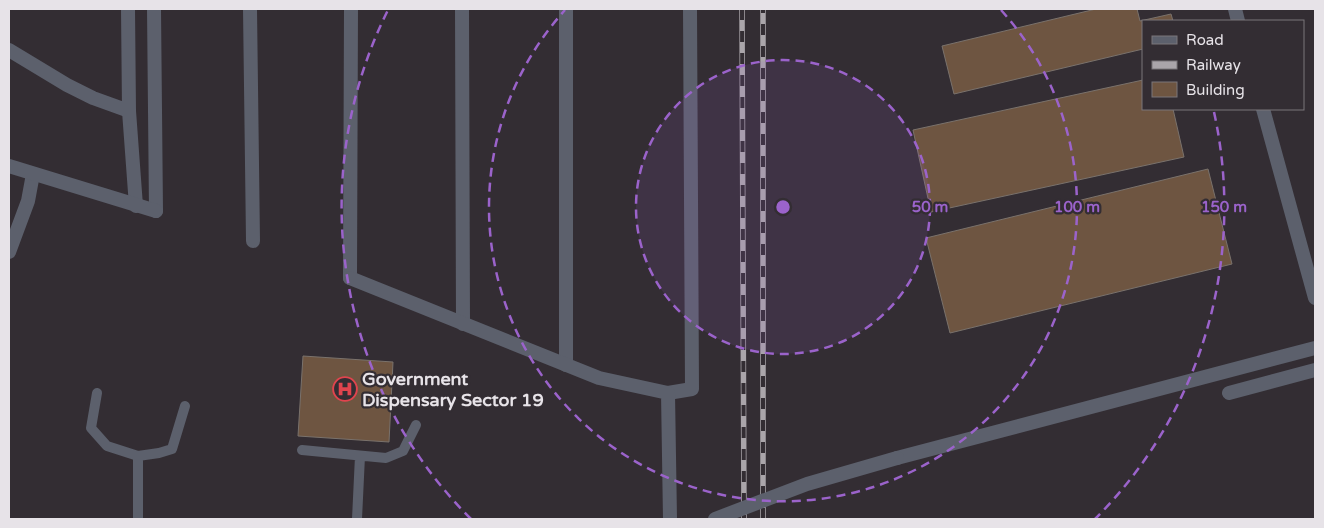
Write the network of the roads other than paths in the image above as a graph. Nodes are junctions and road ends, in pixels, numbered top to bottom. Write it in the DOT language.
graph roads {
  1 [pos="128,9"];
  2 [pos="154,9"];
  3 [pos="250,9"];
  4 [pos="351,9"];
  5 [pos="462,9"];
  6 [pos="566,9"];
  7 [pos="690,9"];
  8 [pos="9,50"];
  9 [pos="1263,110"];
  10 [pos="128,112"];
  11 [pos="9,166"];
  12 [pos="33,174"];
  13 [pos="136,206"];
  14 [pos="253,241"];
  15 [pos="9,252"];
  16 [pos="1315,298"];
  17 [pos="463,324"];
  18 [pos="1315,348"];
  19 [pos="566,365"];
  20 [pos="1315,370"];
  21 [pos="96,393"];
  22 [pos="668,393"];
  23 [pos="1229,394"];
  24 [pos="185,406"];
  25 [pos="416,425"];
  26 [pos="302,450"];
  27 [pos="138,456"];
  28 [pos="360,456"];
  29 [pos="138,519"];
  30 [pos="357,519"];
  31 [pos="670,519"];
  32 [pos="715,519"];
  1 -- 10 [label="street"];
  2 -- 13 [label="street"];
  3 -- 14 [label="street"];
  4 -- 17 [label="street"];
  5 -- 17 [label="street"];
  6 -- 19 [label="street"];
  7 -- 22 [label="street"];
  8 -- 10 [label="street"];
  9 -- 16 [label="street"];
  10 -- 13 [label="street"];
  11 -- 12 [label="street"];
  12 -- 13 [label="street"];
  12 -- 15 [label="street"];
  17 -- 19 [label="street"];
  18 -- 32 [label="street, bridge"];
  19 -- 22 [label="street"];
  20 -- 23 [label="street"];
  21 -- 27 [label="lane"];
  22 -- 31 [label="street"];
  24 -- 27 [label="lane"];
  25 -- 28 [label="lane"];
  26 -- 28 [label="lane"];
  27 -- 29 [label="lane"];
  28 -- 30 [label="lane"];
}
